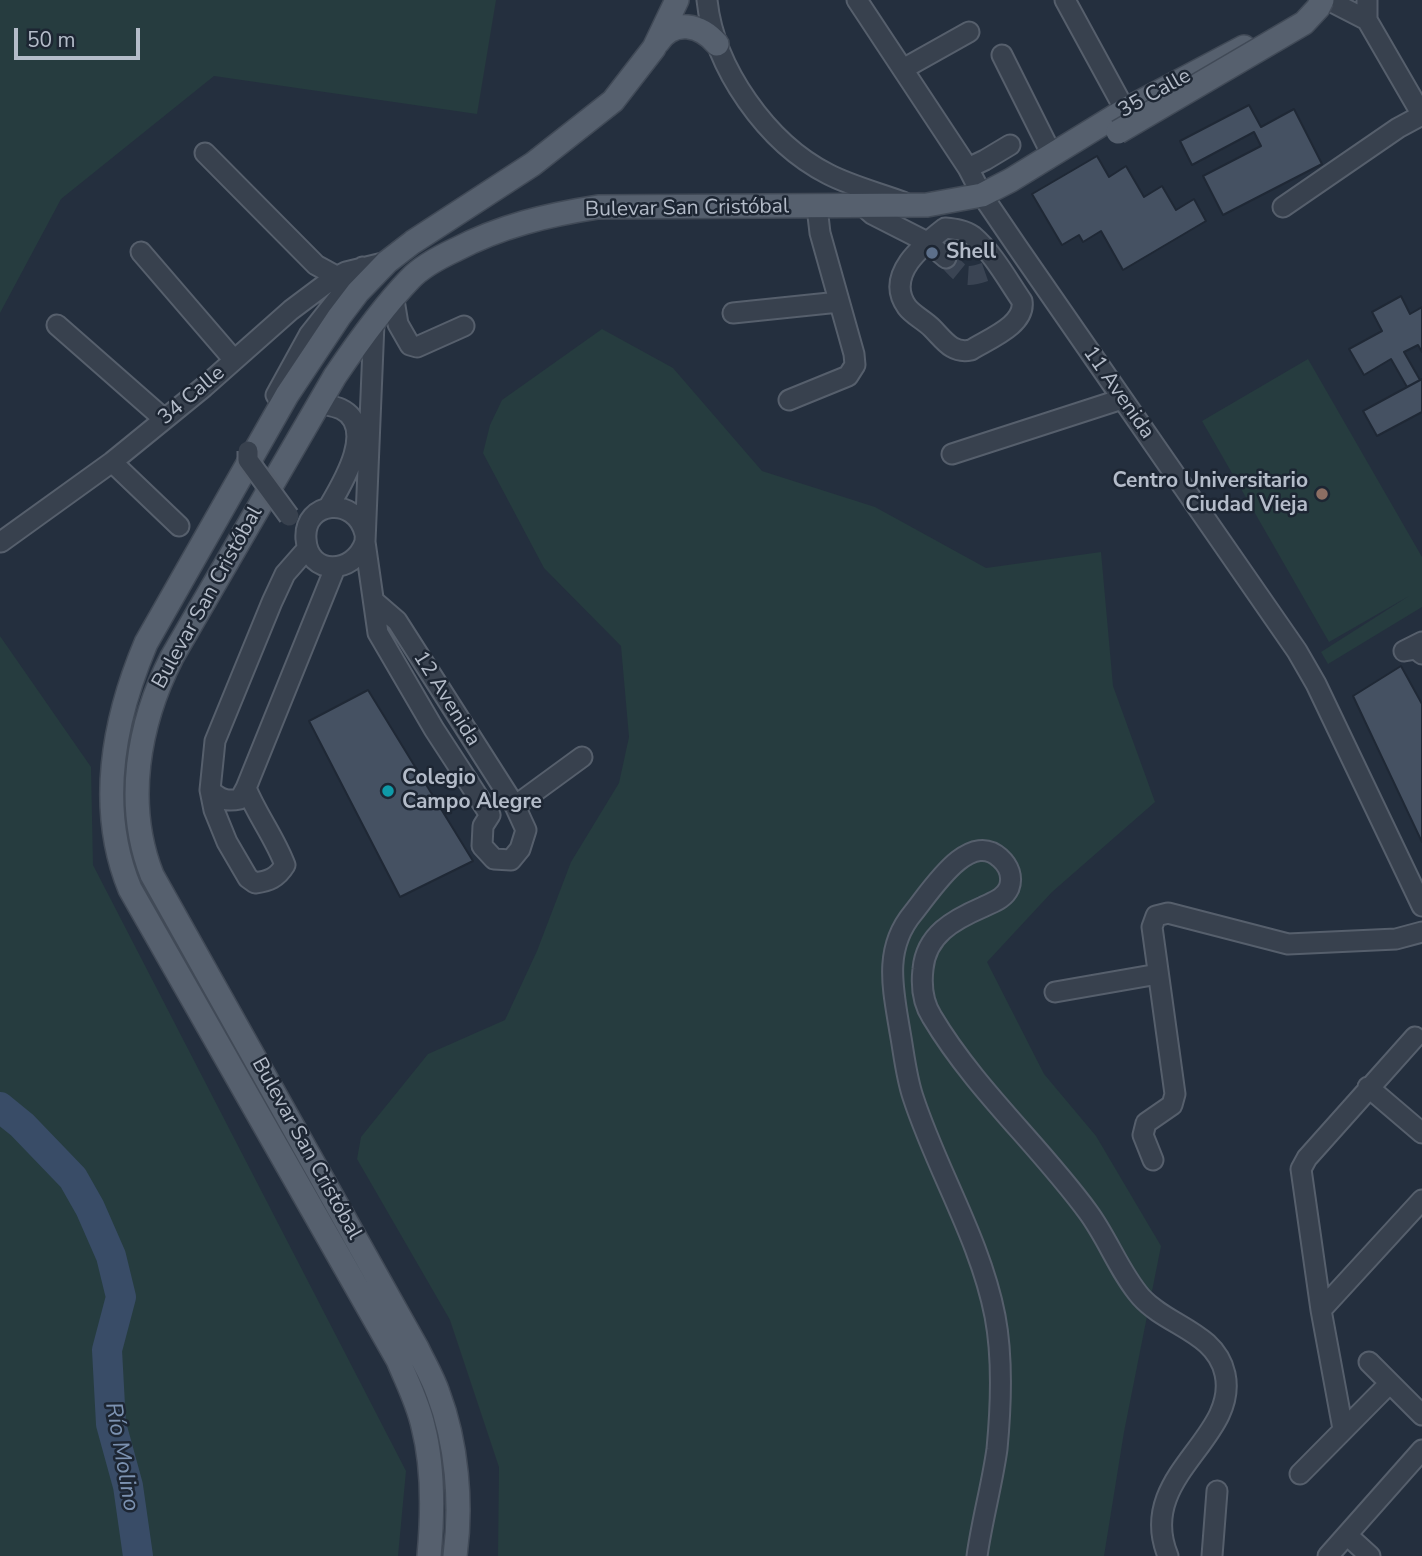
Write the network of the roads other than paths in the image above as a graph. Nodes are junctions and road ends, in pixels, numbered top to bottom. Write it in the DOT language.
graph roads {
  1 [pos="677,0"];
  2 [pos="707,0"];
  3 [pos="857,0"];
  4 [pos="1065,0"];
  5 [pos="1322,0"];
  6 [pos="1330,0"];
  7 [pos="1367,10"];
  8 [pos="969,32"];
  9 [pos="717,44"];
  10 [pos="654,48"];
  11 [pos="1002,55"];
  12 [pos="903,69"];
  13 [pos="1125,110"];
  14 [pos="1422,115"];
  15 [pos="1010,145"];
  16 [pos="205,153"];
  17 [pos="1052,155"];
  18 [pos="968,168"];
  19 [pos="1011,180"];
  20 [pos="982,195"];
  21 [pos="908,204"];
  22 [pos="863,206"];
  23 [pos="817,207"];
  24 [pos="1283,207"];
  25 [pos="927,242"];
  26 [pos="1018,248"];
  27 [pos="141,252"];
  28 [pos="946,257"];
  29 [pos="387,262"];
  30 [pos="364,267"];
  31 [pos="991,268"];
  32 [pos="338,277"];
  33 [pos="394,300"];
  34 [pos="839,302"];
  35 [pos="733,313"];
  36 [pos="374,323"];
  37 [pos="57,325"];
  38 [pos="464,326"];
  39 [pos="234,360"];
  40 [pos="1122,399"];
  41 [pos="789,400"];
  42 [pos="319,403"];
  43 [pos="164,419"];
  44 [pos="952,454"];
  45 [pos="112,462"];
  46 [pos="328,508"];
  47 [pos="179,526"];
  48 [pos="365,538"];
  49 [pos="1,542"];
  50 [pos="306,545"];
  51 [pos="335,568"];
  52 [pos="375,602"];
  53 [pos="1422,642"];
  54 [pos="1422,654"];
  55 [pos="582,757"];
  56 [pos="246,788"];
  57 [pos="210,790"];
  58 [pos="515,806"];
  59 [pos="1417,885"];
  60 [pos="1422,906"];
  61 [pos="1422,932"];
  62 [pos="1158,974"];
  63 [pos="1055,992"];
  64 [pos="1415,1037"];
  65 [pos="1368,1087"];
  66 [pos="1422,1133"];
  67 [pos="1153,1160"];
  68 [pos="1422,1200"];
  69 [pos="1321,1310"];
  70 [pos="1369,1362"];
  71 [pos="1390,1383"];
  72 [pos="1422,1415"];
  73 [pos="1343,1429"];
  74 [pos="1422,1450"];
  75 [pos="1300,1474"];
  76 [pos="1217,1491"];
  77 [pos="1347,1535"];
  78 [pos="429,1556"];
  79 [pos="455,1556"];
  80 [pos="977,1556"];
  81 [pos="1168,1556"];
  82 [pos="1212,1556"];
  83 [pos="1328,1556"];
  84 [pos="1370,1556"];
  1 -- 10 [label="main road, Bulevar San Cristóbal"];
  2 -- 9 [label="street"];
  3 -- 12 [label="street, 11 Avenida"];
  4 -- 13 [label="street"];
  5 -- 19 [label="main road, bridge"];
  6 -- 7 [label="street"];
  6 -- 13 [label="main road, 35 Calle"];
  7 -- 14 [label="street"];
  8 -- 12 [label="street"];
  9 -- 10 [label="main road"];
  9 -- 21 [label="street"];
  10 -- 29 [label="main road, Bulevar San Cristóbal"];
  11 -- 17 [label="street"];
  12 -- 18 [label="street, 11 Avenida"];
  13 -- 17 [label="main road, 35 Calle"];
  14 -- 24 [label="street"];
  15 -- 18 [label="street"];
  16 -- 32 [label="street"];
  17 -- 19 [label="main road, 35 Calle"];
  18 -- 20 [label="street, 11 Avenida"];
  19 -- 20 [label="main road, 35 Calle"];
  20 -- 21 [label="main road, Bulevar San Cristóbal"];
  20 -- 26 [label="street, 11 Avenida"];
  21 -- 22 [label="main road, Bulevar San Cristóbal"];
  22 -- 23 [label="main road, Bulevar San Cristóbal"];
  22 -- 25 [label="street"];
  23 -- 33 [label="main road, Bulevar San Cristóbal"];
  23 -- 34 [label="street"];
  25 -- 28 [label="street"];
  25 -- 31 [label="street"];
  25 -- 31 [label="street"];
  26 -- 31 [label="street"];
  26 -- 40 [label="street, 11 Avenida"];
  27 -- 39 [label="street"];
  29 -- 30 [label="street, 34 Calle"];
  29 -- 78 [label="main road, Bulevar San Cristóbal"];
  30 -- 32 [label="street, 34 Calle"];
  30 -- 50 [label="street, bridge"];
  32 -- 39 [label="street, 34 Calle"];
  33 -- 36 [label="main road, Bulevar San Cristóbal"];
  33 -- 38 [label="street"];
  34 -- 35 [label="street"];
  34 -- 41 [label="street"];
  36 -- 42 [label="main road, Bulevar San Cristóbal"];
  36 -- 48 [label="street, 12 Avenida"];
  37 -- 43 [label="street"];
  39 -- 43 [label="street, 34 Calle"];
  40 -- 44 [label="street"];
  40 -- 59 [label="street, 11 Avenida"];
  42 -- 46 [label="street"];
  42 -- 79 [label="main road, Bulevar San Cristóbal"];
  43 -- 45 [label="street, 34 Calle"];
  45 -- 47 [label="street"];
  45 -- 49 [label="street, 34 Calle"];
  46 -- 48 [label="street"];
  46 -- 50 [label="street"];
  48 -- 51 [label="street"];
  48 -- 52 [label="street, 12 Avenida"];
  50 -- 51 [label="street"];
  50 -- 57 [label="street"];
  51 -- 56 [label="street"];
  52 -- 58 [label="street, 12 Avenida"];
  52 -- 58 [label="street, 12 Avenida"];
  53 -- 54 [label="street"];
  55 -- 58 [label="street"];
  56 -- 57 [label="street"];
  56 -- 57 [label="street"];
  59 -- 60 [label="street, 11 Avenida"];
  61 -- 62 [label="street"];
  62 -- 63 [label="street"];
  62 -- 67 [label="street"];
  64 -- 65 [label="street"];
  65 -- 66 [label="street"];
  65 -- 69 [label="street"];
  68 -- 69 [label="street"];
  69 -- 73 [label="street"];
  70 -- 71 [label="street"];
  71 -- 72 [label="street"];
  71 -- 73 [label="street"];
  73 -- 75 [label="street"];
  74 -- 77 [label="street"];
  76 -- 82 [label="street"];
  77 -- 83 [label="street"];
  77 -- 84 [label="street"];
  80 -- 81 [label="street"];
}
